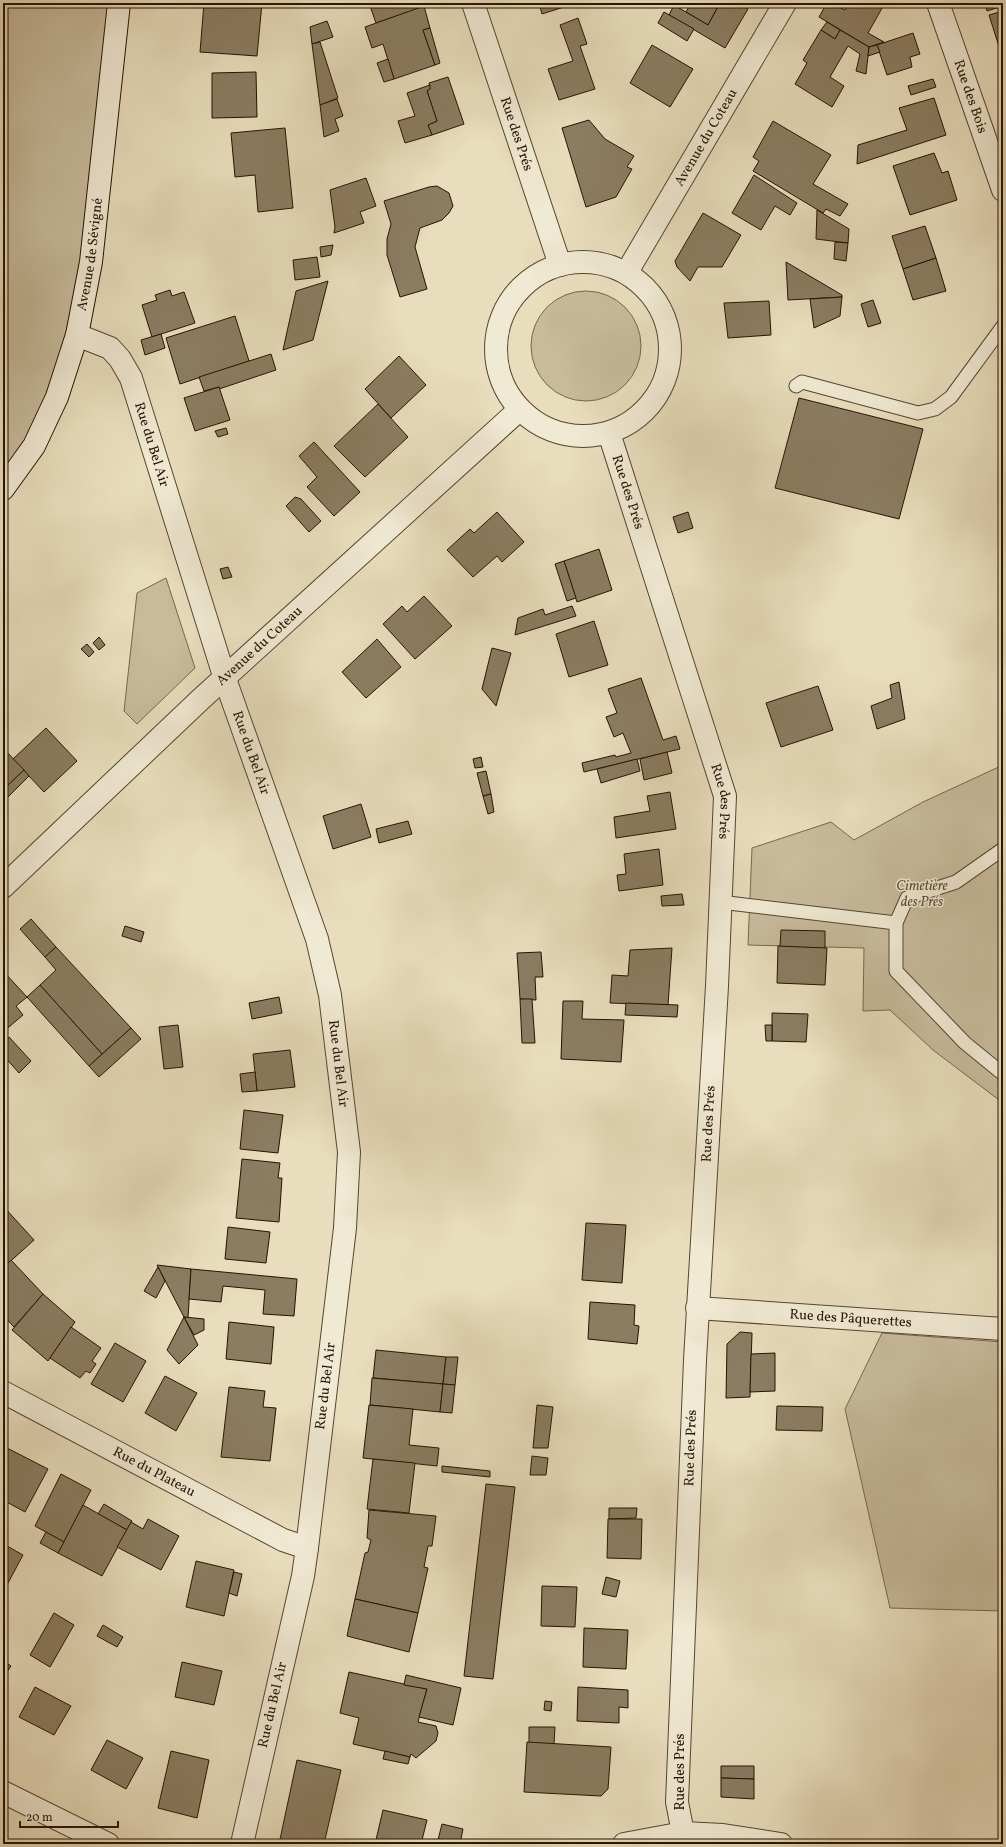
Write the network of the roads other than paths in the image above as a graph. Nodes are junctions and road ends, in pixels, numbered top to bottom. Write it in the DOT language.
graph roads {
  1 [pos="119,3"];
  2 [pos="472,3"];
  3 [pos="785,3"];
  4 [pos="938,3"];
  5 [pos="1003,190"];
  6 [pos="560,264"];
  7 [pos="627,272"];
  8 [pos="1003,326"];
  9 [pos="77,335"];
  10 [pos="796,386"];
  11 [pos="519,410"];
  12 [pos="609,433"];
  13 [pos="3,489"];
  14 [pos="225,679"];
  15 [pos="1003,849"];
  16 [pos="3,887"];
  17 [pos="720,902"];
  18 [pos="896,923"];
  19 [pos="1003,1074"];
  20 [pos="697,1308"];
  21 [pos="1003,1329"];
  22 [pos="3,1392"];
  23 [pos="307,1548"];
  24 [pos="3,1792"];
  25 [pos="683,1833"];
  26 [pos="752,1842"];
  27 [pos="108,1844"];
  28 [pos="242,1844"];
  29 [pos="624,1844"];
  30 [pos="781,1844"];
  1 -- 9 [label="street, Avenue de Sévigné"];
  2 -- 6 [label="street, Rue des Prés"];
  3 -- 7 [label="street, Avenue du Coteau"];
  4 -- 5 [label="street, Rue des Bois"];
  6 -- 7 [label="street"];
  6 -- 11 [label="street"];
  7 -- 12 [label="street"];
  8 -- 10 [label="lane"];
  9 -- 13 [label="street, Avenue de Sévigné"];
  9 -- 14 [label="street, Rue du Bel Air"];
  11 -- 12 [label="street"];
  11 -- 14 [label="street, Avenue du Coteau"];
  12 -- 17 [label="street, Rue des Prés"];
  14 -- 16 [label="street, Avenue du Coteau"];
  14 -- 23 [label="street, Rue du Bel Air"];
  15 -- 18 [label="lane"];
  17 -- 18 [label="lane"];
  17 -- 20 [label="street, Rue des Prés"];
  18 -- 19 [label="lane"];
  20 -- 21 [label="street, Rue des Pâquerettes"];
  20 -- 25 [label="street, Rue des Prés"];
  22 -- 23 [label="street, Rue du Plateau"];
  23 -- 28 [label="street, Rue du Bel Air"];
  24 -- 27 [label="street"];
  25 -- 26 [label="street"];
  25 -- 29 [label="street"];
  26 -- 30 [label="street"];
}
